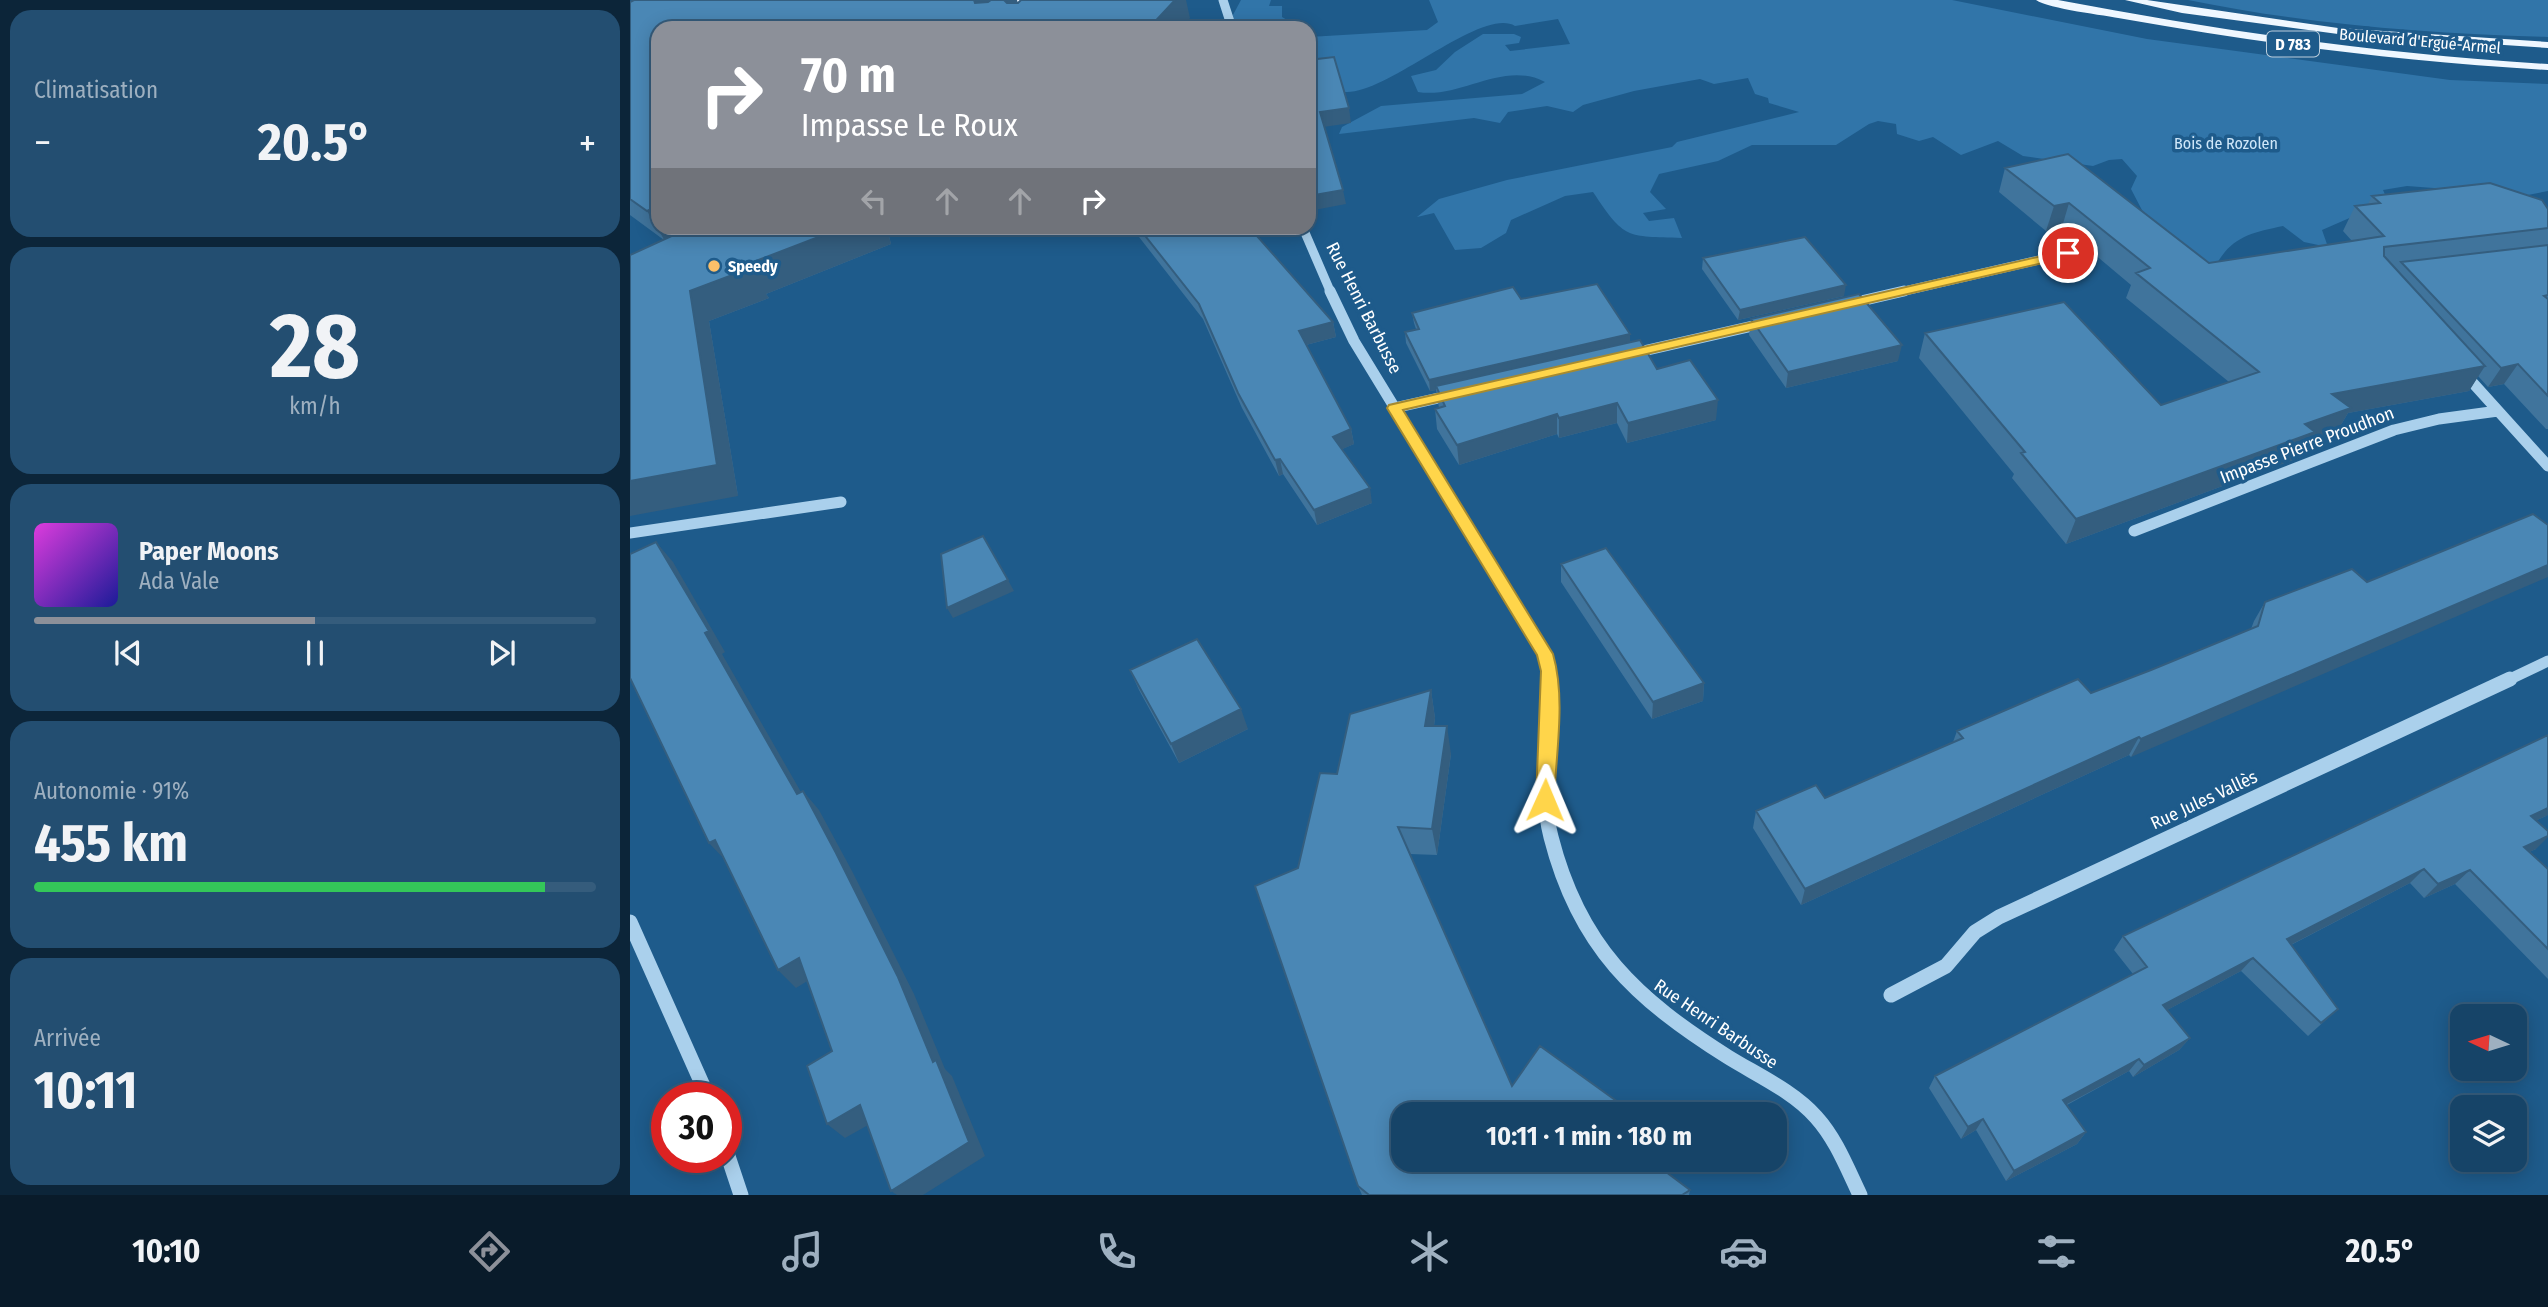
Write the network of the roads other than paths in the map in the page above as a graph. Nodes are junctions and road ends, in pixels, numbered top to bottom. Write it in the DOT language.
graph roads {
  1 [pos="1223,0"];
  2 [pos="2041,0"];
  3 [pos="2130,0"];
  4 [pos="1021,3"];
  5 [pos="999,21"];
  6 [pos="1230,21"];
  7 [pos="2548,45"];
  8 [pos="2548,66"];
  9 [pos="1306,235"];
  10 [pos="2068,253"];
  11 [pos="1839,306"];
  12 [pos="1772,321"];
  13 [pos="1623,355"];
  14 [pos="2455,363"];
  15 [pos="1462,392"];
  16 [pos="1394,408"];
  17 [pos="2498,411"];
  18 [pos="2548,466"];
  19 [pos="841,502"];
  20 [pos="2134,531"];
  21 [pos="630,533"];
  22 [pos="2548,661"];
  23 [pos="630,922"];
  24 [pos="1891,995"];
  25 [pos="701,1082"];
  26 [pos="734,1173"];
  27 [pos="741,1195"];
  28 [pos="1860,1195"];
  1 -- 6 [label="street"];
  2 -- 8 [label="main road, Boulevard d'Ergué-Armel / D 783"];
  3 -- 7 [label="main road, Boulevard d'Ergué-Armel / D 783"];
  4 -- 5 [label="main road"];
  9 -- 16 [label="street, Rue Henri Barbusse"];
  10 -- 11 [label="street"];
  12 -- 13 [label="street"];
  14 -- 17 [label="street"];
  15 -- 16 [label="street"];
  16 -- 28 [label="street, Rue Henri Barbusse"];
  17 -- 18 [label="street"];
  17 -- 20 [label="street, Impasse Pierre Proudhon"];
  19 -- 21 [label="street"];
  22 -- 24 [label="street, Rue Jules Vallès"];
  23 -- 25 [label="street"];
  26 -- 27 [label="street"];
}
